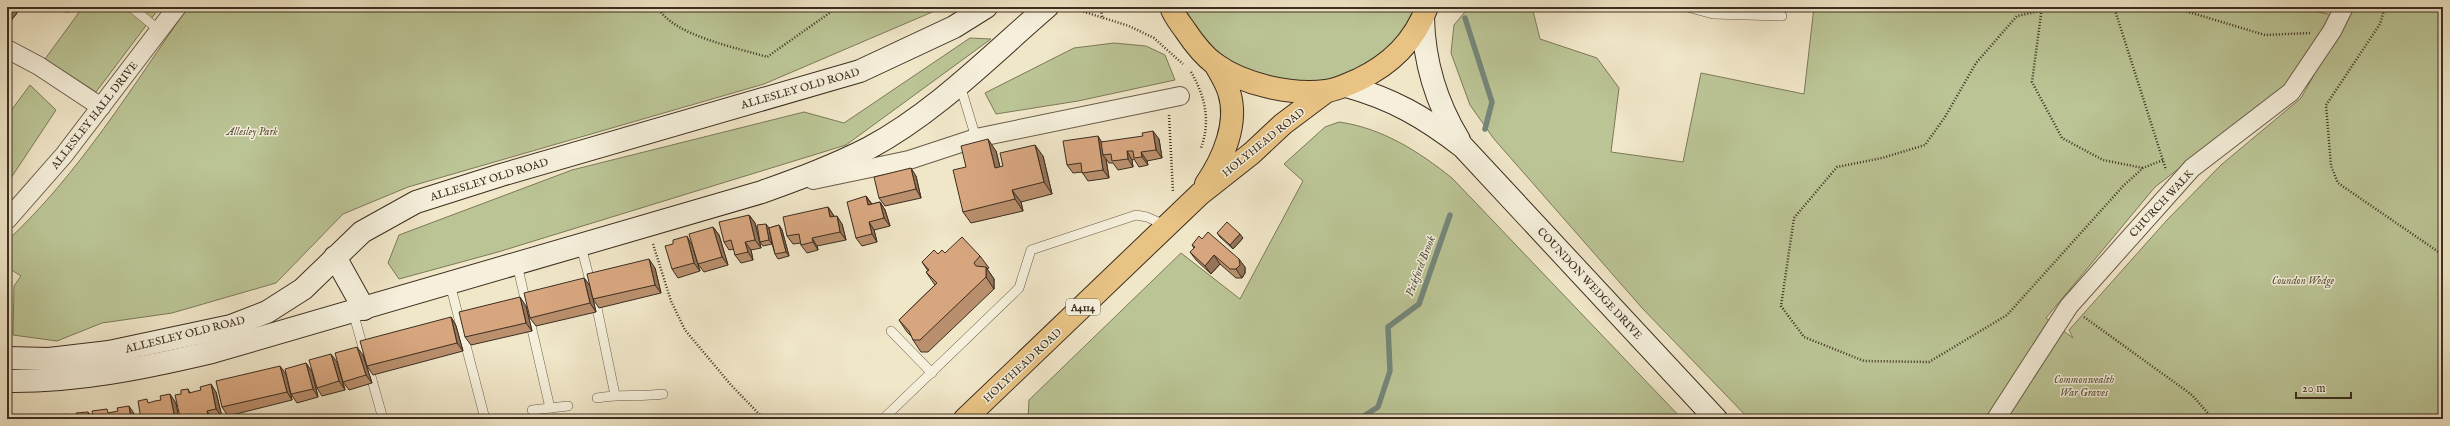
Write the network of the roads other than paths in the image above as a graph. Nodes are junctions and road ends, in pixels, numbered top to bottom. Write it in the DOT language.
graph roads {
  1 [pos="131,7"];
  2 [pos="177,7"];
  3 [pos="986,7"];
  4 [pos="1047,7"];
  5 [pos="1687,7"];
  6 [pos="2344,7"];
  7 [pos="1169,9"];
  8 [pos="1425,13"];
  9 [pos="1782,16"];
  10 [pos="159,30"];
  11 [pos="7,49"];
  12 [pos="1215,64"];
  13 [pos="960,85"];
  14 [pos="1336,88"];
  15 [pos="1180,96"];
  16 [pos="101,107"];
  17 [pos="976,138"];
  18 [pos="1463,147"];
  19 [pos="773,189"];
  20 [pos="1200,194"];
  21 [pos="7,220"];
  22 [pos="1167,226"];
  23 [pos="581,246"];
  24 [pos="335,257"];
  25 [pos="517,264"];
  26 [pos="450,284"];
  27 [pos="359,311"];
  28 [pos="891,331"];
  29 [pos="7,358"];
  30 [pos="932,373"];
  31 [pos="7,381"];
  32 [pos="663,394"];
  33 [pos="615,395"];
  34 [pos="597,398"];
  35 [pos="568,406"];
  36 [pos="550,408"];
  37 [pos="532,410"];
  38 [pos="382,419"];
  39 [pos="485,419"];
  40 [pos="883,419"];
  41 [pos="965,419"];
  42 [pos="1716,419"];
  43 [pos="1996,419"];
  1 -- 10 [label="lane"];
  2 -- 10 [label="street, ALLESLEY HALL DRIVE"];
  3 -- 24 [label="main road, ALLESLEY OLD ROAD"];
  4 -- 13 [label="main road, ALLESLEY OLD ROAD"];
  5 -- 9 [label="lane"];
  6 -- 43 [label="street, CHURCH WALK"];
  7 -- 12 [label="highway"];
  8 -- 14 [label="highway, HOLYHEAD ROAD"];
  8 -- 18 [label="main road, COUNDON WEDGE DRIVE"];
  10 -- 16 [label="street, ALLESLEY HALL DRIVE"];
  11 -- 16 [label="street"];
  12 -- 14 [label="highway"];
  12 -- 20 [label="highway, HOLYHEAD ROAD"];
  13 -- 17 [label="lane"];
  13 -- 19 [label="main road, ALLESLEY OLD ROAD"];
  14 -- 18 [label="main road, COUNDON WEDGE DRIVE"];
  14 -- 20 [label="highway, HOLYHEAD ROAD / A4114"];
  15 -- 17 [label="street, ALLESLEY OLD ROAD"];
  16 -- 21 [label="street, ALLESLEY HALL DRIVE"];
  17 -- 19 [label="street, ALLESLEY OLD ROAD"];
  18 -- 42 [label="main road, COUNDON WEDGE DRIVE"];
  19 -- 23 [label="main road, ALLESLEY OLD ROAD"];
  20 -- 22 [label="highway, HOLYHEAD ROAD / A4114"];
  22 -- 30 [label="lane"];
  22 -- 41 [label="highway, HOLYHEAD ROAD / A4114"];
  23 -- 25 [label="main road, ALLESLEY OLD ROAD"];
  23 -- 33 [label="lane"];
  24 -- 27 [label="main road"];
  24 -- 29 [label="main road, ALLESLEY OLD ROAD"];
  25 -- 26 [label="main road, ALLESLEY OLD ROAD"];
  25 -- 36 [label="lane"];
  26 -- 27 [label="main road, ALLESLEY OLD ROAD"];
  26 -- 39 [label="lane"];
  27 -- 31 [label="main road, ALLESLEY OLD ROAD"];
  27 -- 38 [label="lane"];
  28 -- 30 [label="lane"];
  30 -- 40 [label="lane"];
  32 -- 33 [label="lane"];
  33 -- 34 [label="lane"];
  35 -- 36 [label="lane"];
  36 -- 37 [label="lane"];
}
